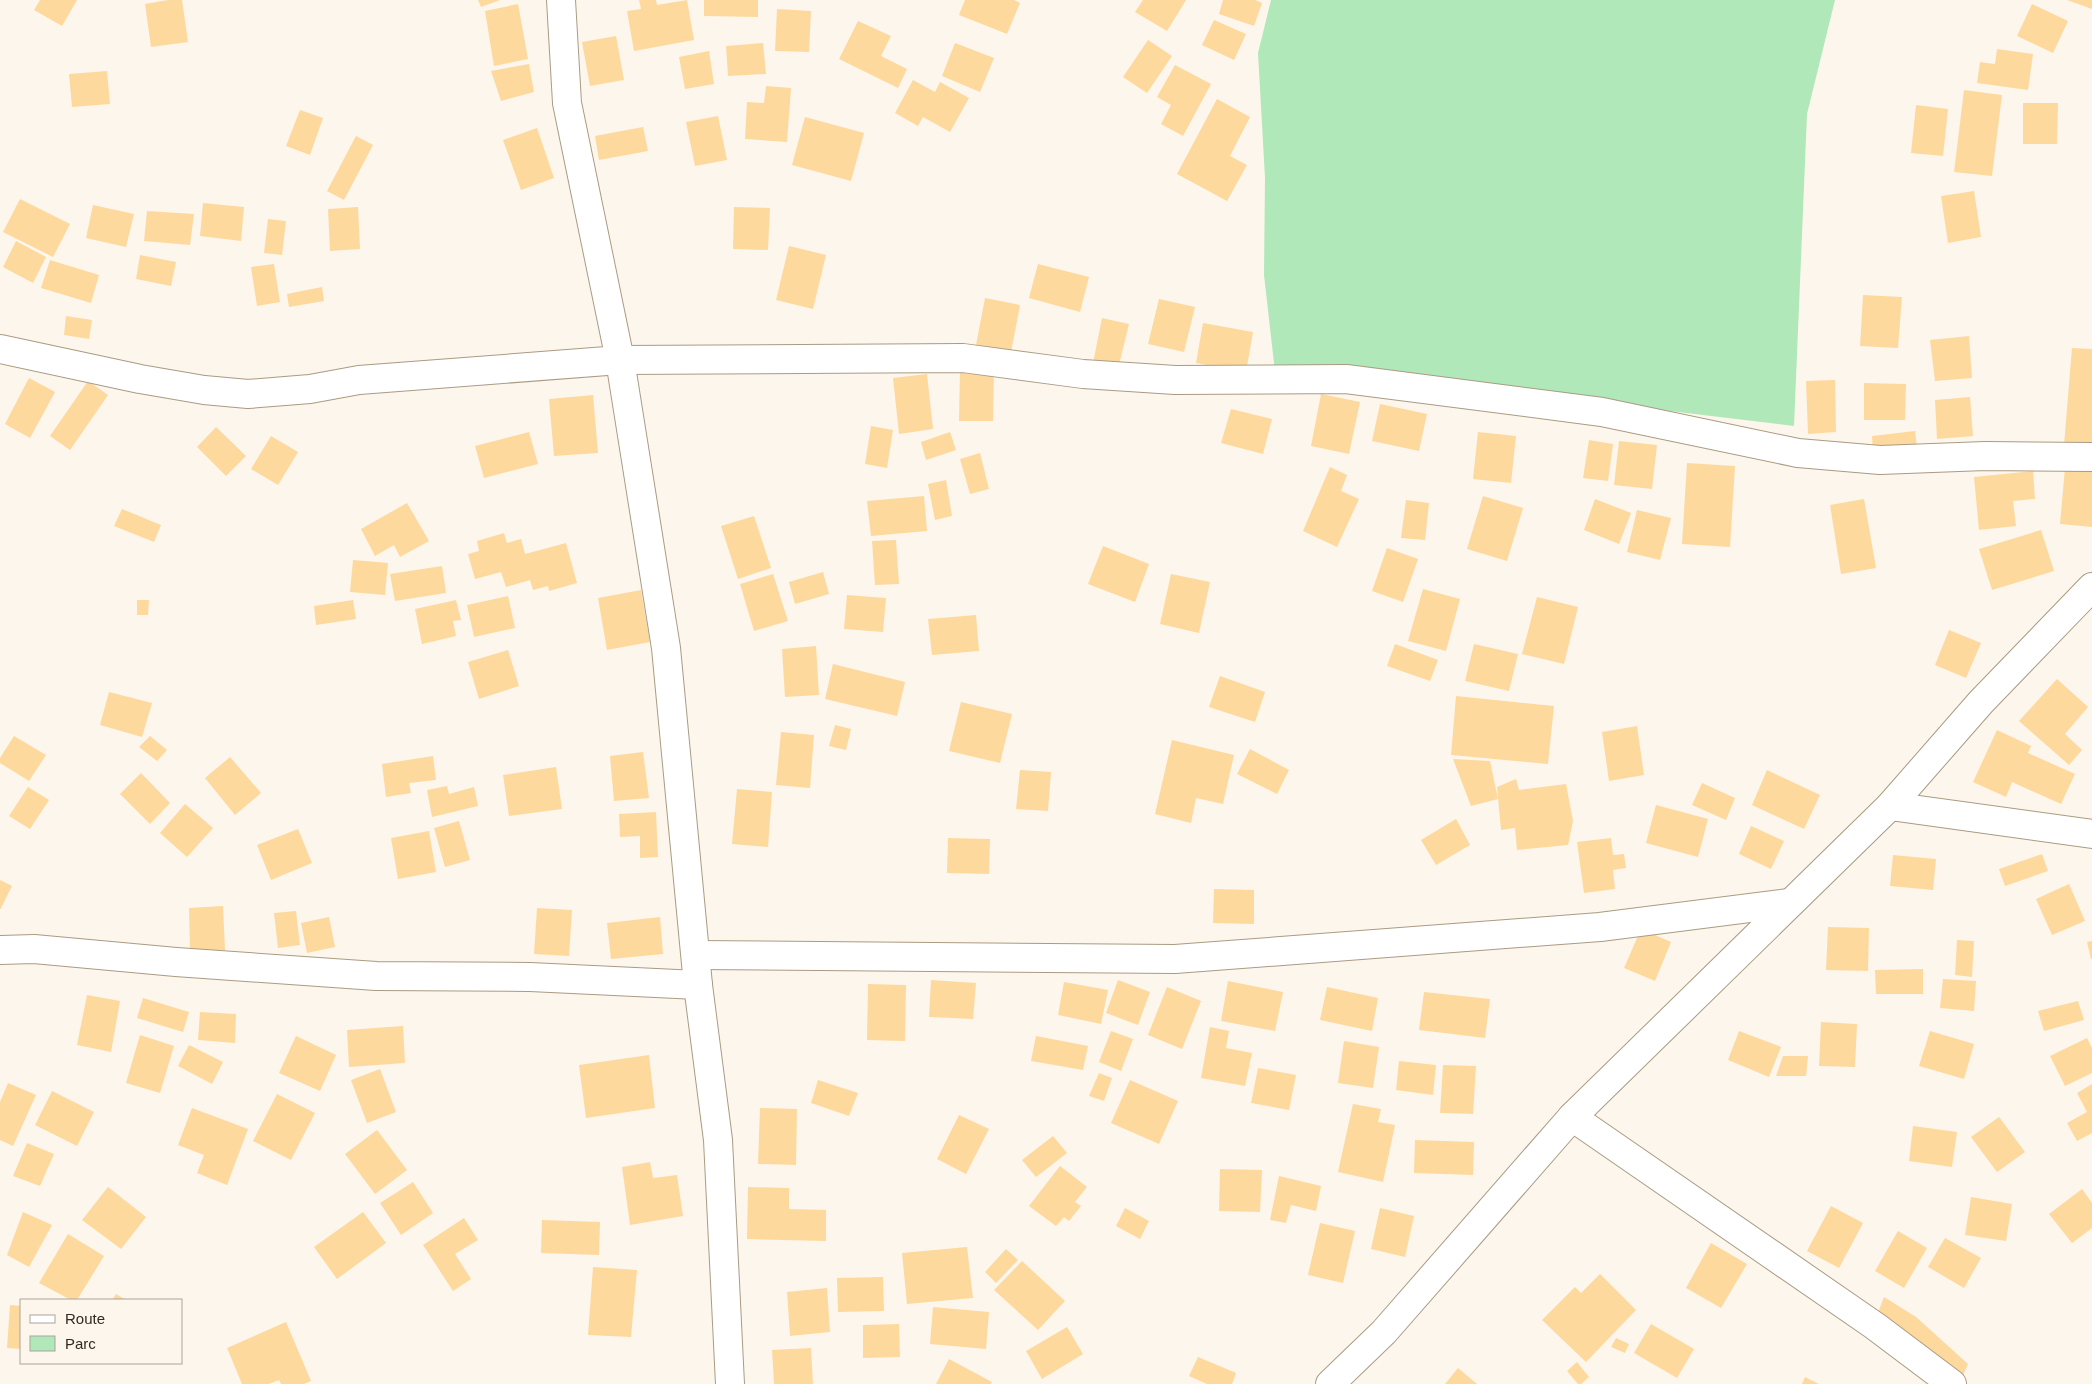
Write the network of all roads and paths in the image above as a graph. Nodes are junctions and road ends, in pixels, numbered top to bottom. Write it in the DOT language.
graph roads {
  1 [pos="561,0"];
  2 [pos="0,349"];
  3 [pos="620,360"];
  4 [pos="2092,457"];
  5 [pos="2092,587"];
  6 [pos="1890,806"];
  7 [pos="2092,834"];
  8 [pos="1789,903"];
  9 [pos="0,950"];
  10 [pos="696,955"];
  11 [pos="698,985"];
  12 [pos="1572,1117"];
  13 [pos="730,1384"];
  14 [pos="1330,1384"];
  15 [pos="1952,1384"];
  1 -- 3 [label="street"];
  2 -- 3 [label="street"];
  3 -- 4 [label="street"];
  3 -- 10 [label="street"];
  5 -- 6 [label="street"];
  6 -- 7 [label="street"];
  6 -- 8 [label="street"];
  8 -- 10 [label="street"];
  8 -- 12 [label="street"];
  9 -- 11 [label="street"];
  10 -- 11 [label="street"];
  11 -- 13 [label="street"];
  12 -- 14 [label="street"];
  12 -- 15 [label="street"];
}
